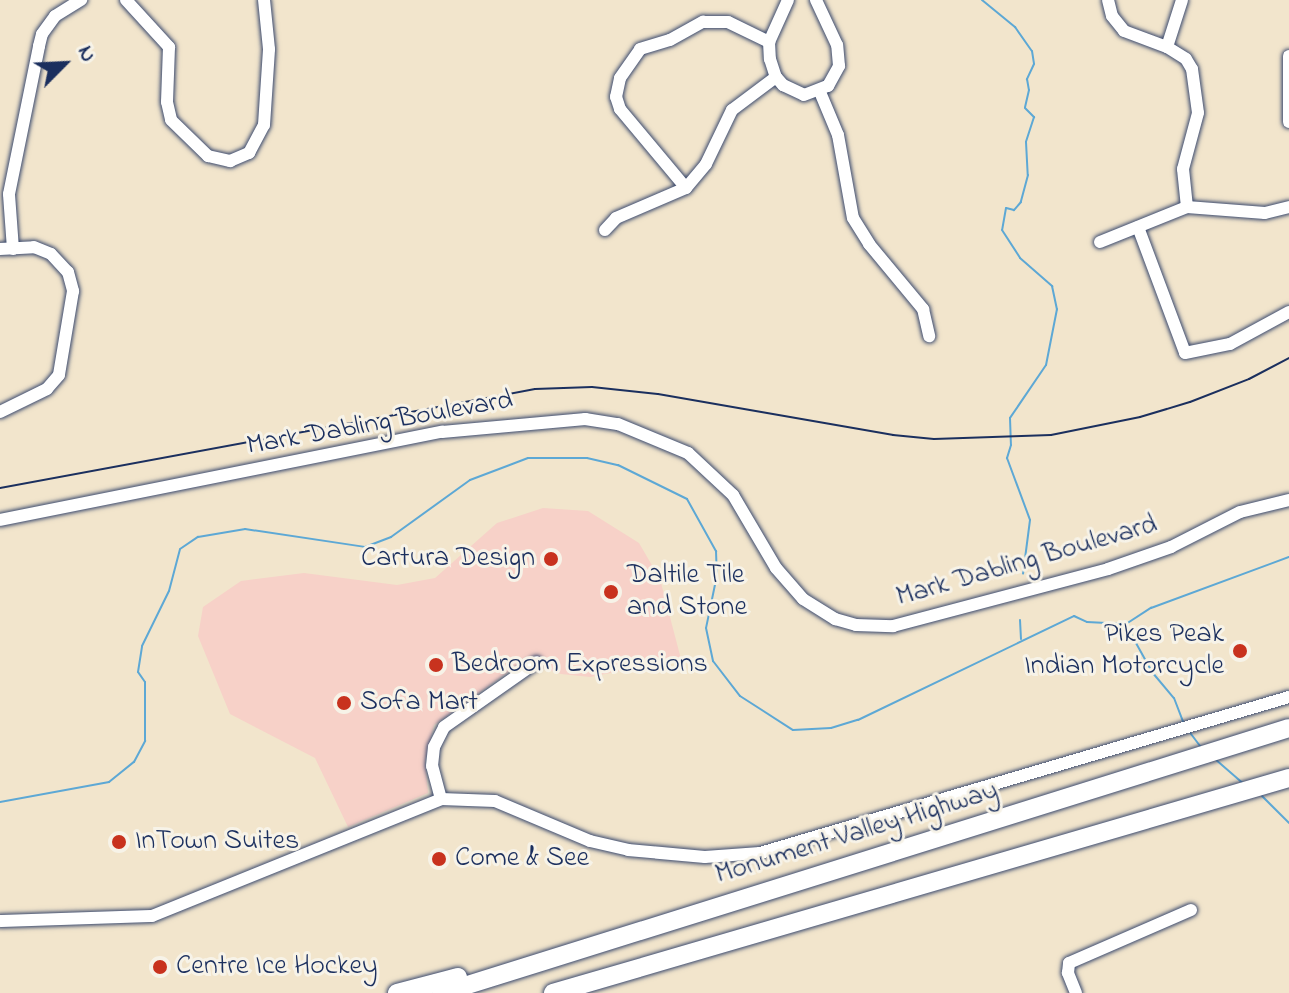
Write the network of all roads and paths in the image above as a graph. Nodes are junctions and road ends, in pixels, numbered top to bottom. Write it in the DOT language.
graph roads {
  1 [pos="81,0"];
  2 [pos="126,0"];
  3 [pos="264,0"];
  4 [pos="788,0"];
  5 [pos="816,0"];
  6 [pos="1108,0"];
  7 [pos="1182,0"];
  8 [pos="769,42"];
  9 [pos="1167,47"];
  10 [pos="1289,56"];
  11 [pos="776,77"];
  12 [pos="820,92"];
  13 [pos="1289,122"];
  14 [pos="686,188"];
  15 [pos="1187,207"];
  16 [pos="1289,207"];
  17 [pos="1138,227"];
  18 [pos="605,230"];
  19 [pos="1100,242"];
  20 [pos="6,249"];
  21 [pos="1289,312"];
  22 [pos="929,336"];
  23 [pos="0,412"];
  24 [pos="1289,500"];
  25 [pos="0,520"];
  26 [pos="537,662"];
  27 [pos="1289,697"];
  28 [pos="1289,728"];
  29 [pos="1289,778"];
  30 [pos="441,799"];
  31 [pos="1191,910"];
  32 [pos="0,921"];
  33 [pos="585,949"];
  34 [pos="397,993"];
  35 [pos="442,993"];
  36 [pos="553,993"];
  37 [pos="1076,993"];
  1 -- 20 [label="street"];
  2 -- 3 [label="street"];
  4 -- 8 [label="street"];
  5 -- 12 [label="street"];
  6 -- 9 [label="street"];
  7 -- 9 [label="street"];
  8 -- 11 [label="street"];
  8 -- 14 [label="street"];
  9 -- 15 [label="street"];
  10 -- 13 [label="street"];
  11 -- 12 [label="street"];
  11 -- 14 [label="street"];
  12 -- 22 [label="street"];
  14 -- 18 [label="street"];
  15 -- 16 [label="street"];
  15 -- 17 [label="street"];
  17 -- 19 [label="street"];
  17 -- 21 [label="street"];
  20 -- 23 [label="street"];
  24 -- 25 [label="street, Mark Dabling Boulevard"];
  26 -- 30 [label="street"];
  27 -- 30 [label="street"];
  28 -- 33 [label="highway, Monument Valley Highway"];
  29 -- 36 [label="highway"];
  30 -- 32 [label="street"];
  31 -- 37 [label="street"];
  33 -- 34 [label="highway"];
  33 -- 35 [label="highway, Monument Valley Highway"];
}
